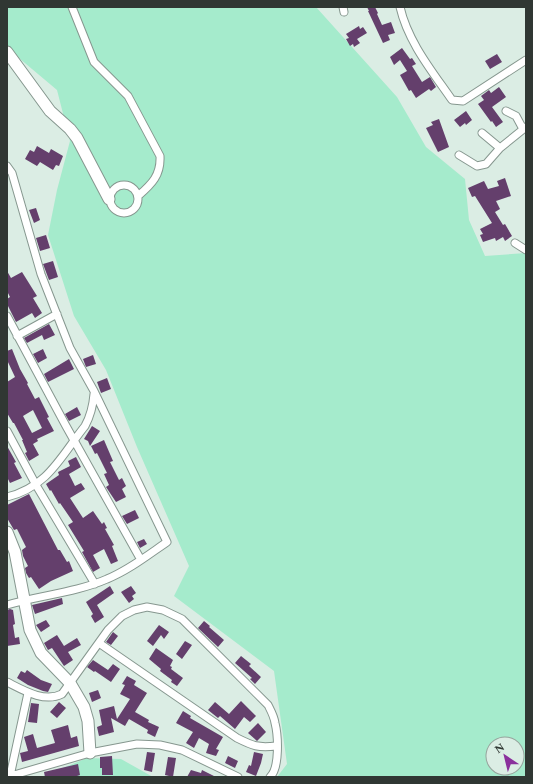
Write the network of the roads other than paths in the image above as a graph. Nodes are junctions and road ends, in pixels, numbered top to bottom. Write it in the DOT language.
graph roads {
  1 [pos="72,7"];
  2 [pos="400,7"];
  3 [pos="7,52"];
  4 [pos="526,60"];
  5 [pos="506,111"];
  6 [pos="525,128"];
  7 [pos="482,133"];
  8 [pos="500,148"];
  9 [pos="459,154"];
  10 [pos="7,166"];
  11 [pos="14,184"];
  12 [pos="7,187"];
  13 [pos="138,196"];
  14 [pos="109,199"];
  15 [pos="515,243"];
  16 [pos="526,250"];
  17 [pos="57,314"];
  18 [pos="7,316"];
  19 [pos="17,336"];
  20 [pos="94,391"];
  21 [pos="7,431"];
  22 [pos="74,440"];
  23 [pos="36,485"];
  24 [pos="7,497"];
  25 [pos="7,532"];
  26 [pos="141,560"];
  27 [pos="95,584"];
  28 [pos="24,600"];
  29 [pos="7,605"];
  30 [pos="98,643"];
  31 [pos="7,682"];
  32 [pos="70,684"];
  33 [pos="28,693"];
  34 [pos="276,746"];
  35 [pos="90,753"];
  36 [pos="9,776"];
  37 [pos="238,777"];
  38 [pos="270,777"];
  1 -- 13 [label="street"];
  2 -- 4 [label="street"];
  3 -- 14 [label="street"];
  5 -- 6 [label="street"];
  6 -- 8 [label="street"];
  7 -- 8 [label="street"];
  8 -- 9 [label="street"];
  10 -- 11 [label="street"];
  11 -- 12 [label="street"];
  11 -- 17 [label="street"];
  13 -- 14 [label="street"];
  13 -- 14 [label="street"];
  15 -- 16 [label="street"];
  17 -- 19 [label="street"];
  17 -- 20 [label="street"];
  18 -- 19 [label="street"];
  19 -- 22 [label="street"];
  20 -- 22 [label="street"];
  20 -- 26 [label="street"];
  21 -- 23 [label="street"];
  22 -- 23 [label="street"];
  22 -- 26 [label="street"];
  23 -- 24 [label="street"];
  23 -- 27 [label="street"];
  25 -- 28 [label="street"];
  26 -- 27 [label="street"];
  27 -- 28 [label="street"];
  28 -- 29 [label="street"];
  28 -- 32 [label="street"];
  30 -- 32 [label="street"];
  30 -- 34 [label="street"];
  30 -- 34 [label="street"];
  31 -- 33 [label="street"];
  32 -- 33 [label="street"];
  32 -- 35 [label="street"];
  33 -- 36 [label="street"];
  34 -- 38 [label="street"];
  35 -- 36 [label="street"];
  35 -- 37 [label="street"];
}
